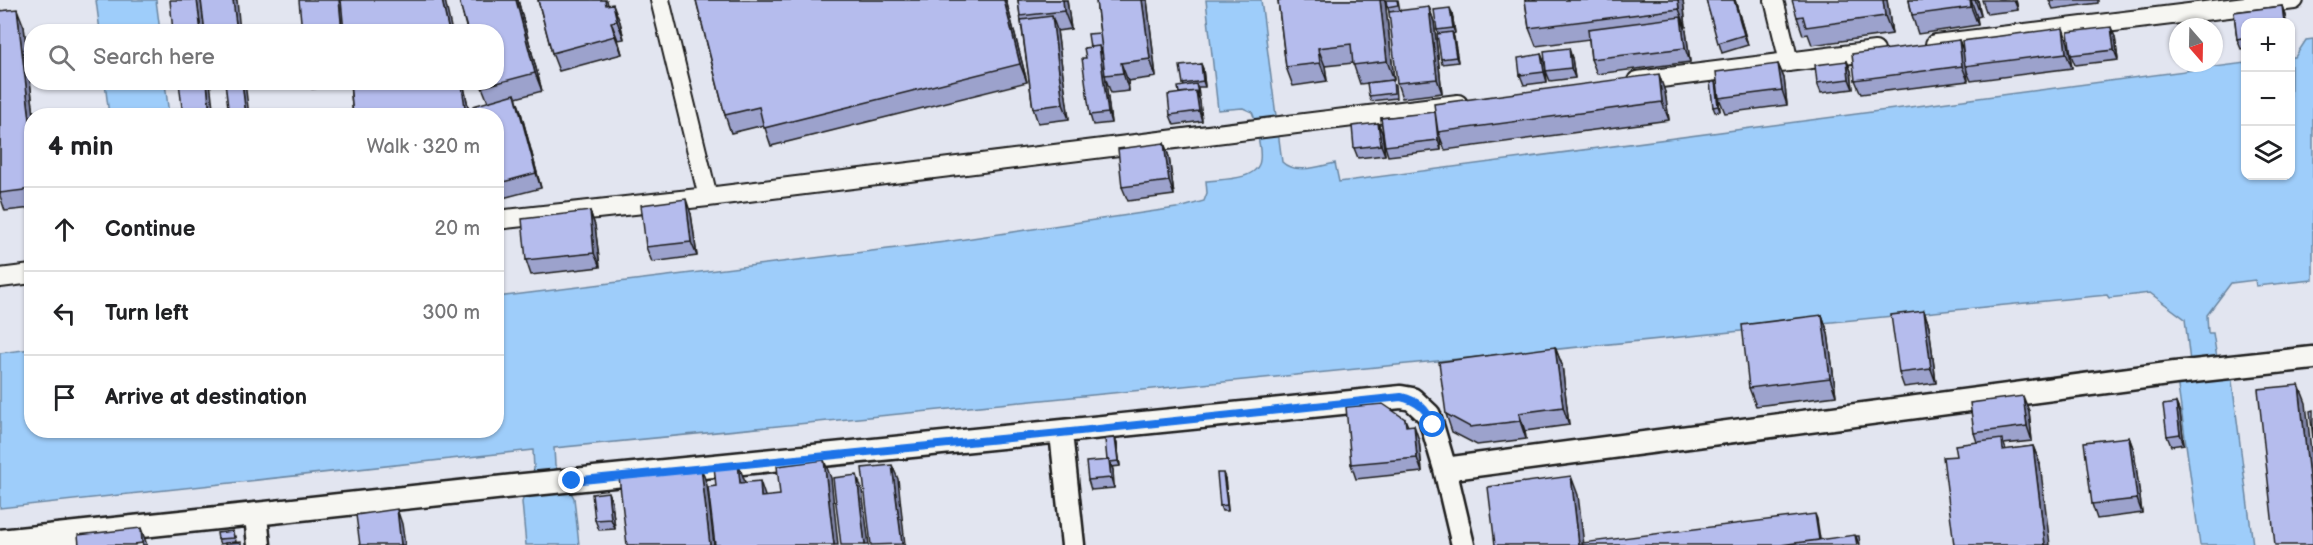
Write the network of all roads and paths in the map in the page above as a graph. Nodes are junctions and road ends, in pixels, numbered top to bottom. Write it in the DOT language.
graph roads {
  1 [pos="660,0"];
  2 [pos="1774,0"];
  3 [pos="2289,1"];
  4 [pos="1919,46"];
  5 [pos="1895,49"];
  6 [pos="1789,62"];
  7 [pos="1615,84"];
  8 [pos="1475,102"];
  9 [pos="708,197"];
  10 [pos="504,219"];
  11 [pos="24,275"];
  12 [pos="0,278"];
  13 [pos="2313,357"];
  14 [pos="1061,433"];
  15 [pos="1445,469"];
  16 [pos="256,516"];
  17 [pos="0,541"];
  18 [pos="259,545"];
  19 [pos="1073,545"];
  20 [pos="1463,545"];
  1 -- 9 [label="street"];
  2 -- 6 [label="street"];
  3 -- 4 [label="street"];
  5 -- 6 [label="street"];
  6 -- 7 [label="street"];
  8 -- 9 [label="street"];
  9 -- 10 [label="street"];
  11 -- 12 [label="street"];
  13 -- 15 [label="street"];
  14 -- 15 [label="street"];
  14 -- 16 [label="street"];
  14 -- 19 [label="street"];
  15 -- 20 [label="street"];
  16 -- 17 [label="street"];
  16 -- 18 [label="street"];
}
